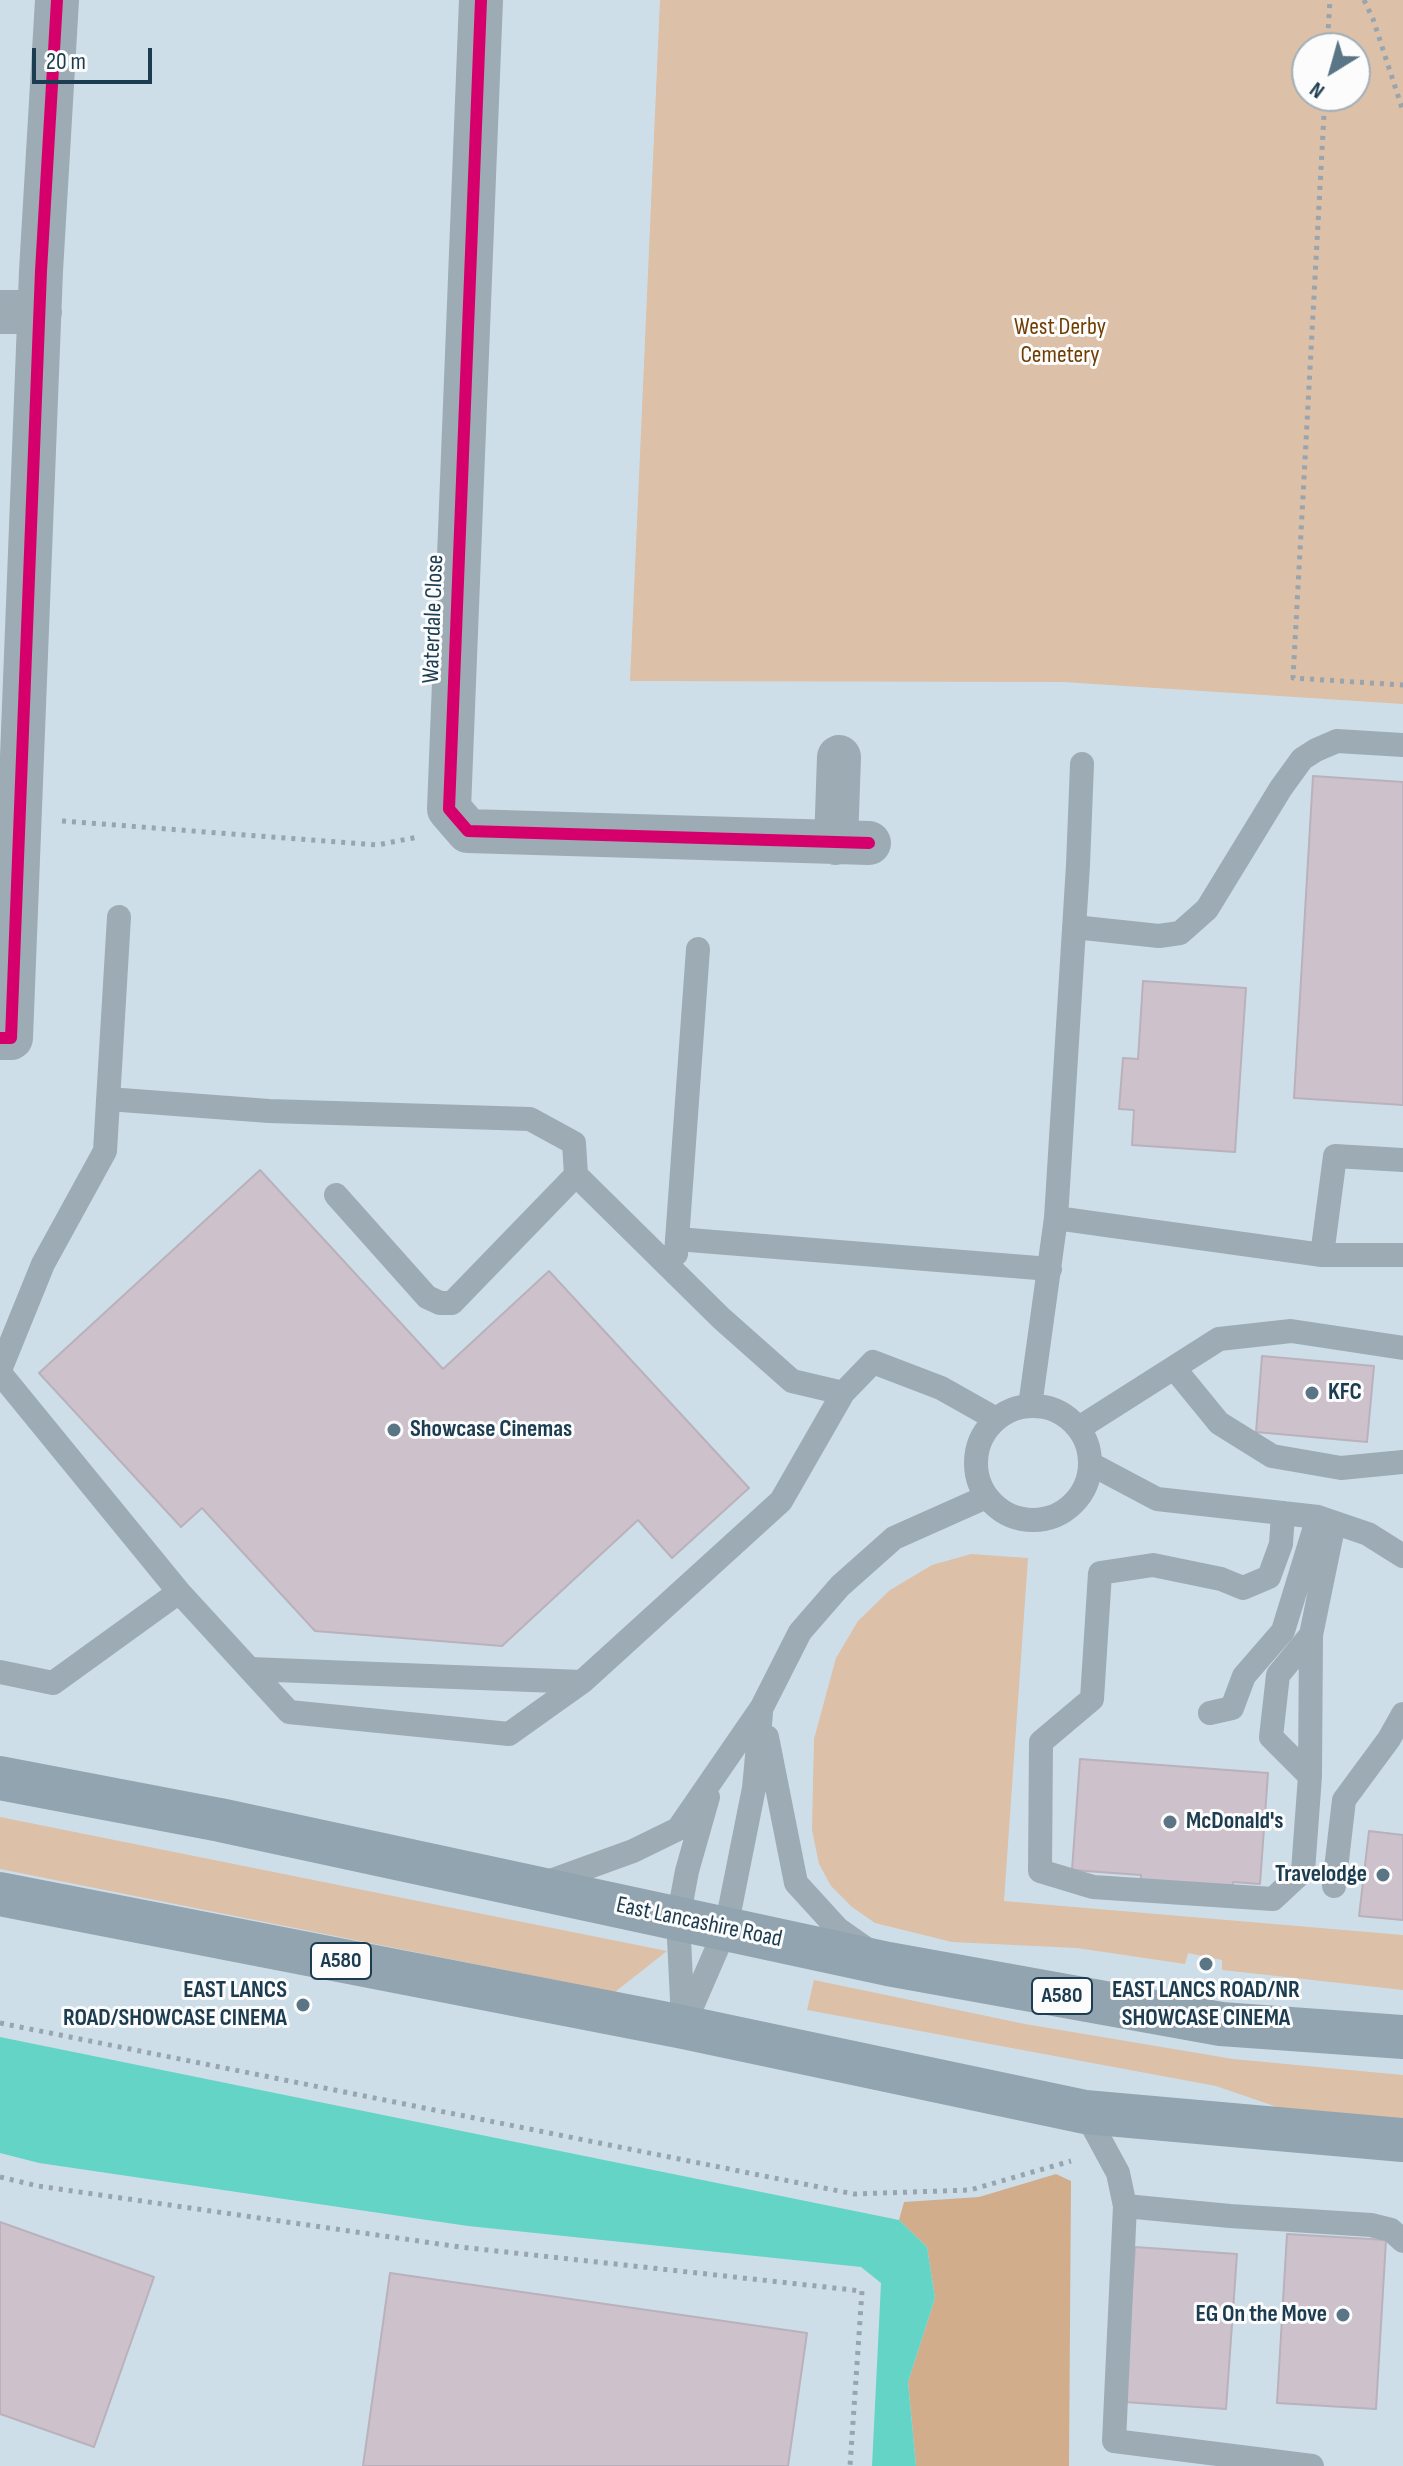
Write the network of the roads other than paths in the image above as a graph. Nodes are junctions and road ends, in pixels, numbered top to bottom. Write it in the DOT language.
graph roads {
  1 [pos="57,0"];
  2 [pos="481,0"];
  3 [pos="20,312"];
  4 [pos="1403,745"];
  5 [pos="839,757"];
  6 [pos="1082,764"];
  7 [pos="119,917"];
  8 [pos="1074,927"];
  9 [pos="698,949"];
  10 [pos="0,1038"];
  11 [pos="108,1099"];
  12 [pos="1403,1160"];
  13 [pos="576,1175"];
  14 [pos="336,1195"];
  15 [pos="1056,1218"];
  16 [pos="677,1239"];
  17 [pos="1322,1255"];
  18 [pos="1403,1255"];
  19 [pos="1050,1269"];
  20 [pos="675,1271"];
  21 [pos="1403,1348"];
  22 [pos="1174,1368"];
  23 [pos="0,1371"];
  24 [pos="843,1393"];
  25 [pos="1030,1406"];
  26 [pos="996,1419"];
  27 [pos="1079,1428"];
  28 [pos="1403,1462"];
  29 [pos="1091,1464"];
  30 [pos="986,1497"];
  31 [pos="1283,1513"];
  32 [pos="1326,1520"];
  33 [pos="1403,1556"];
  34 [pos="179,1592"];
  35 [pos="1311,1635"];
  36 [pos="250,1669"];
  37 [pos="0,1672"];
  38 [pos="582,1682"];
  39 [pos="762,1707"];
  40 [pos="1210,1713"];
  41 [pos="1403,1714"];
  42 [pos="1310,1776"];
  43 [pos="0,1778"];
  44 [pos="712,1781"];
  45 [pos="1334,1886"];
  46 [pos="533,1887"];
  47 [pos="0,1894"];
  48 [pos="678,1919"];
  49 [pos="726,1928"];
  50 [pos="888,1964"];
  51 [pos="683,2027"];
  52 [pos="1403,2037"];
  53 [pos="1085,2112"];
  54 [pos="1403,2140"];
  55 [pos="1125,2206"];
  56 [pos="1403,2241"];
  57 [pos="1312,2466"];
  1 -- 3 [label="street"];
  2 -- 5 [label="street, Waterdale Close"];
  3 -- 10 [label="street"];
  4 -- 8 [label="lane"];
  6 -- 8 [label="lane"];
  7 -- 11 [label="lane"];
  8 -- 15 [label="lane"];
  9 -- 16 [label="lane"];
  11 -- 13 [label="lane"];
  11 -- 23 [label="lane"];
  12 -- 17 [label="lane"];
  13 -- 14 [label="lane"];
  13 -- 20 [label="lane"];
  15 -- 17 [label="lane"];
  15 -- 19 [label="lane"];
  16 -- 19 [label="lane"];
  16 -- 20 [label="lane"];
  17 -- 18 [label="lane"];
  19 -- 25 [label="lane"];
  20 -- 24 [label="lane"];
  21 -- 22 [label="lane"];
  22 -- 27 [label="lane"];
  22 -- 28 [label="lane"];
  23 -- 34 [label="lane"];
  24 -- 26 [label="lane"];
  24 -- 38 [label="lane"];
  25 -- 26 [label="lane"];
  25 -- 27 [label="lane"];
  26 -- 30 [label="lane"];
  27 -- 29 [label="lane"];
  29 -- 30 [label="lane"];
  29 -- 31 [label="lane"];
  30 -- 39 [label="lane"];
  31 -- 32 [label="lane"];
  31 -- 42 [label="lane"];
  32 -- 33 [label="lane"];
  32 -- 35 [label="lane"];
  32 -- 40 [label="lane"];
  34 -- 36 [label="lane"];
  34 -- 37 [label="lane"];
  35 -- 42 [label="lane"];
  35 -- 42 [label="lane"];
  36 -- 38 [label="lane"];
  36 -- 38 [label="lane"];
  39 -- 44 [label="lane"];
  39 -- 49 [label="lane"];
  39 -- 50 [label="lane"];
  41 -- 45 [label="lane"];
  43 -- 46 [label="highway, East Lancashire Road / A580"];
  44 -- 46 [label="lane"];
  44 -- 48 [label="lane"];
  46 -- 48 [label="highway, East Lancashire Road / A580"];
  47 -- 51 [label="highway, A580"];
  48 -- 49 [label="highway, East Lancashire Road / A580"];
  48 -- 51 [label="lane"];
  49 -- 50 [label="highway, East Lancashire Road / A580"];
  49 -- 51 [label="lane"];
  50 -- 52 [label="highway, East Lancashire Road / A580"];
  51 -- 53 [label="highway, A580"];
  53 -- 54 [label="highway, A580"];
  53 -- 55 [label="lane"];
  55 -- 56 [label="lane"];
  55 -- 57 [label="lane"];
}
